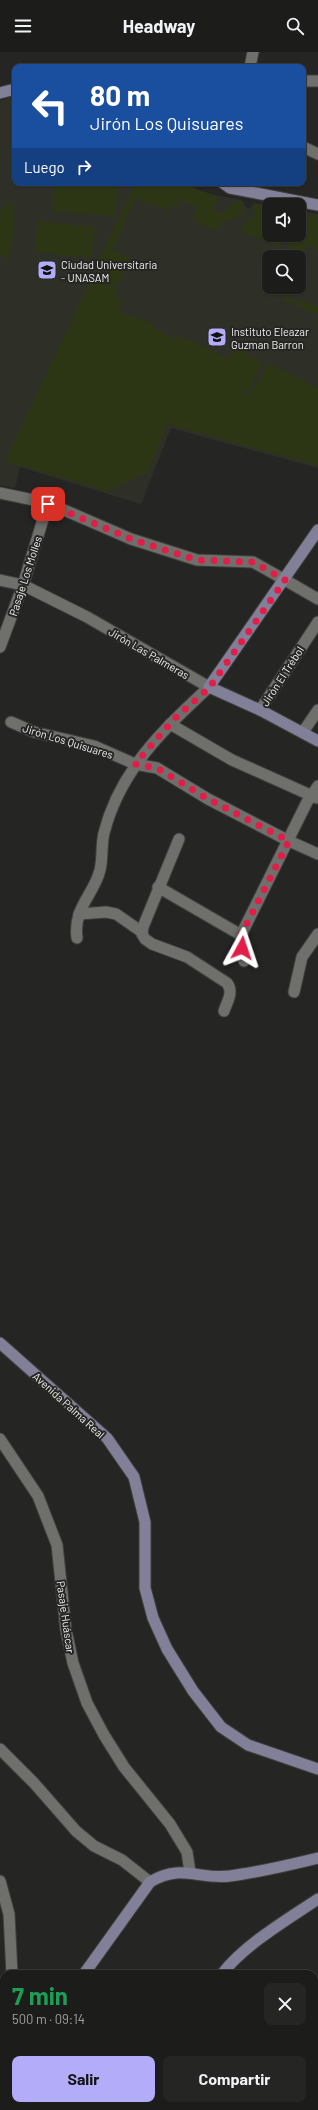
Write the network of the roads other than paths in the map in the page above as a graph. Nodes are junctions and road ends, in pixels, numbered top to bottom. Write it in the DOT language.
graph roads {
  1 [pos="253,52"];
  2 [pos="251,64"];
  3 [pos="306,81"];
  4 [pos="318,81"];
  5 [pos="12,90"];
  6 [pos="0,93"];
  7 [pos="306,148"];
  8 [pos="318,154"];
  9 [pos="227,186"];
  10 [pos="318,205"];
  11 [pos="0,493"];
  12 [pos="48,504"];
  13 [pos="318,530"];
  14 [pos="0,580"];
  15 [pos="285,580"];
  16 [pos="23,585"];
  17 [pos="318,599"];
  18 [pos="318,622"];
  19 [pos="0,648"];
  20 [pos="209,688"];
  21 [pos="260,710"];
  22 [pos="318,710"];
  23 [pos="11,722"];
  24 [pos="170,724"];
  25 [pos="303,732"];
  26 [pos="318,741"];
  27 [pos="135,764"];
  28 [pos="318,786"];
  29 [pos="315,797"];
  30 [pos="179,839"];
  31 [pos="289,841"];
  32 [pos="318,854"];
  33 [pos="158,887"];
  34 [pos="79,914"];
  35 [pos="142,932"];
  36 [pos="318,934"];
  37 [pos="241,935"];
  38 [pos="77,938"];
  39 [pos="244,962"];
  40 [pos="294,992"];
  41 [pos="224,1011"];
  42 [pos="0,1343"];
  43 [pos="0,1439"];
  44 [pos="0,1749"];
  45 [pos="318,1769"];
  46 [pos="318,1858"];
  47 [pos="190,1872"];
  48 [pos="0,1881"];
  49 [pos="150,1882"];
  50 [pos="318,1899"];
  51 [pos="12,1970"];
  52 [pos="87,1970"];
  53 [pos="225,1970"];
  1 -- 2 [label="street"];
  3 -- 4 [label="street"];
  5 -- 6 [label="main road"];
  7 -- 8 [label="street"];
  9 -- 10 [label="main road"];
  11 -- 12 [label="street"];
  12 -- 15 [label="street"];
  12 -- 16 [label="street, Pasaje Los Molles"];
  13 -- 15 [label="main road"];
  14 -- 16 [label="street, Jirón Las Palmeras"];
  15 -- 17 [label="street"];
  15 -- 20 [label="main road"];
  16 -- 19 [label="street, Pasaje Los Molles"];
  16 -- 20 [label="street, Jirón Las Palmeras"];
  18 -- 21 [label="street, Jirón El Trébol"];
  20 -- 21 [label="main road, Jirón Las Palmeras"];
  20 -- 24 [label="street"];
  21 -- 25 [label="main road, Jirón Las Palmeras"];
  22 -- 25 [label="street"];
  23 -- 27 [label="street, Jirón Los Quisuares"];
  24 -- 27 [label="street"];
  24 -- 29 [label="street"];
  25 -- 26 [label="main road, Jirón Las Palmeras"];
  27 -- 31 [label="street, Jirón Los Quisuares"];
  27 -- 34 [label="street"];
  28 -- 29 [label="street"];
  29 -- 31 [label="street"];
  30 -- 33 [label="street"];
  31 -- 32 [label="street, Jirón Los Quisuares"];
  31 -- 37 [label="street"];
  33 -- 35 [label="street"];
  33 -- 37 [label="street"];
  34 -- 35 [label="street"];
  34 -- 38 [label="street"];
  35 -- 41 [label="street"];
  36 -- 40 [label="street"];
  37 -- 39 [label="street"];
  42 -- 45 [label="main road, Avenida Palma Real"];
  43 -- 47 [label="street, Pasaje Huáscar"];
  44 -- 49 [label="street"];
  46 -- 47 [label="main road"];
  47 -- 49 [label="main road"];
  48 -- 51 [label="street"];
  49 -- 52 [label="main road"];
  50 -- 53 [label="main road"];
}
